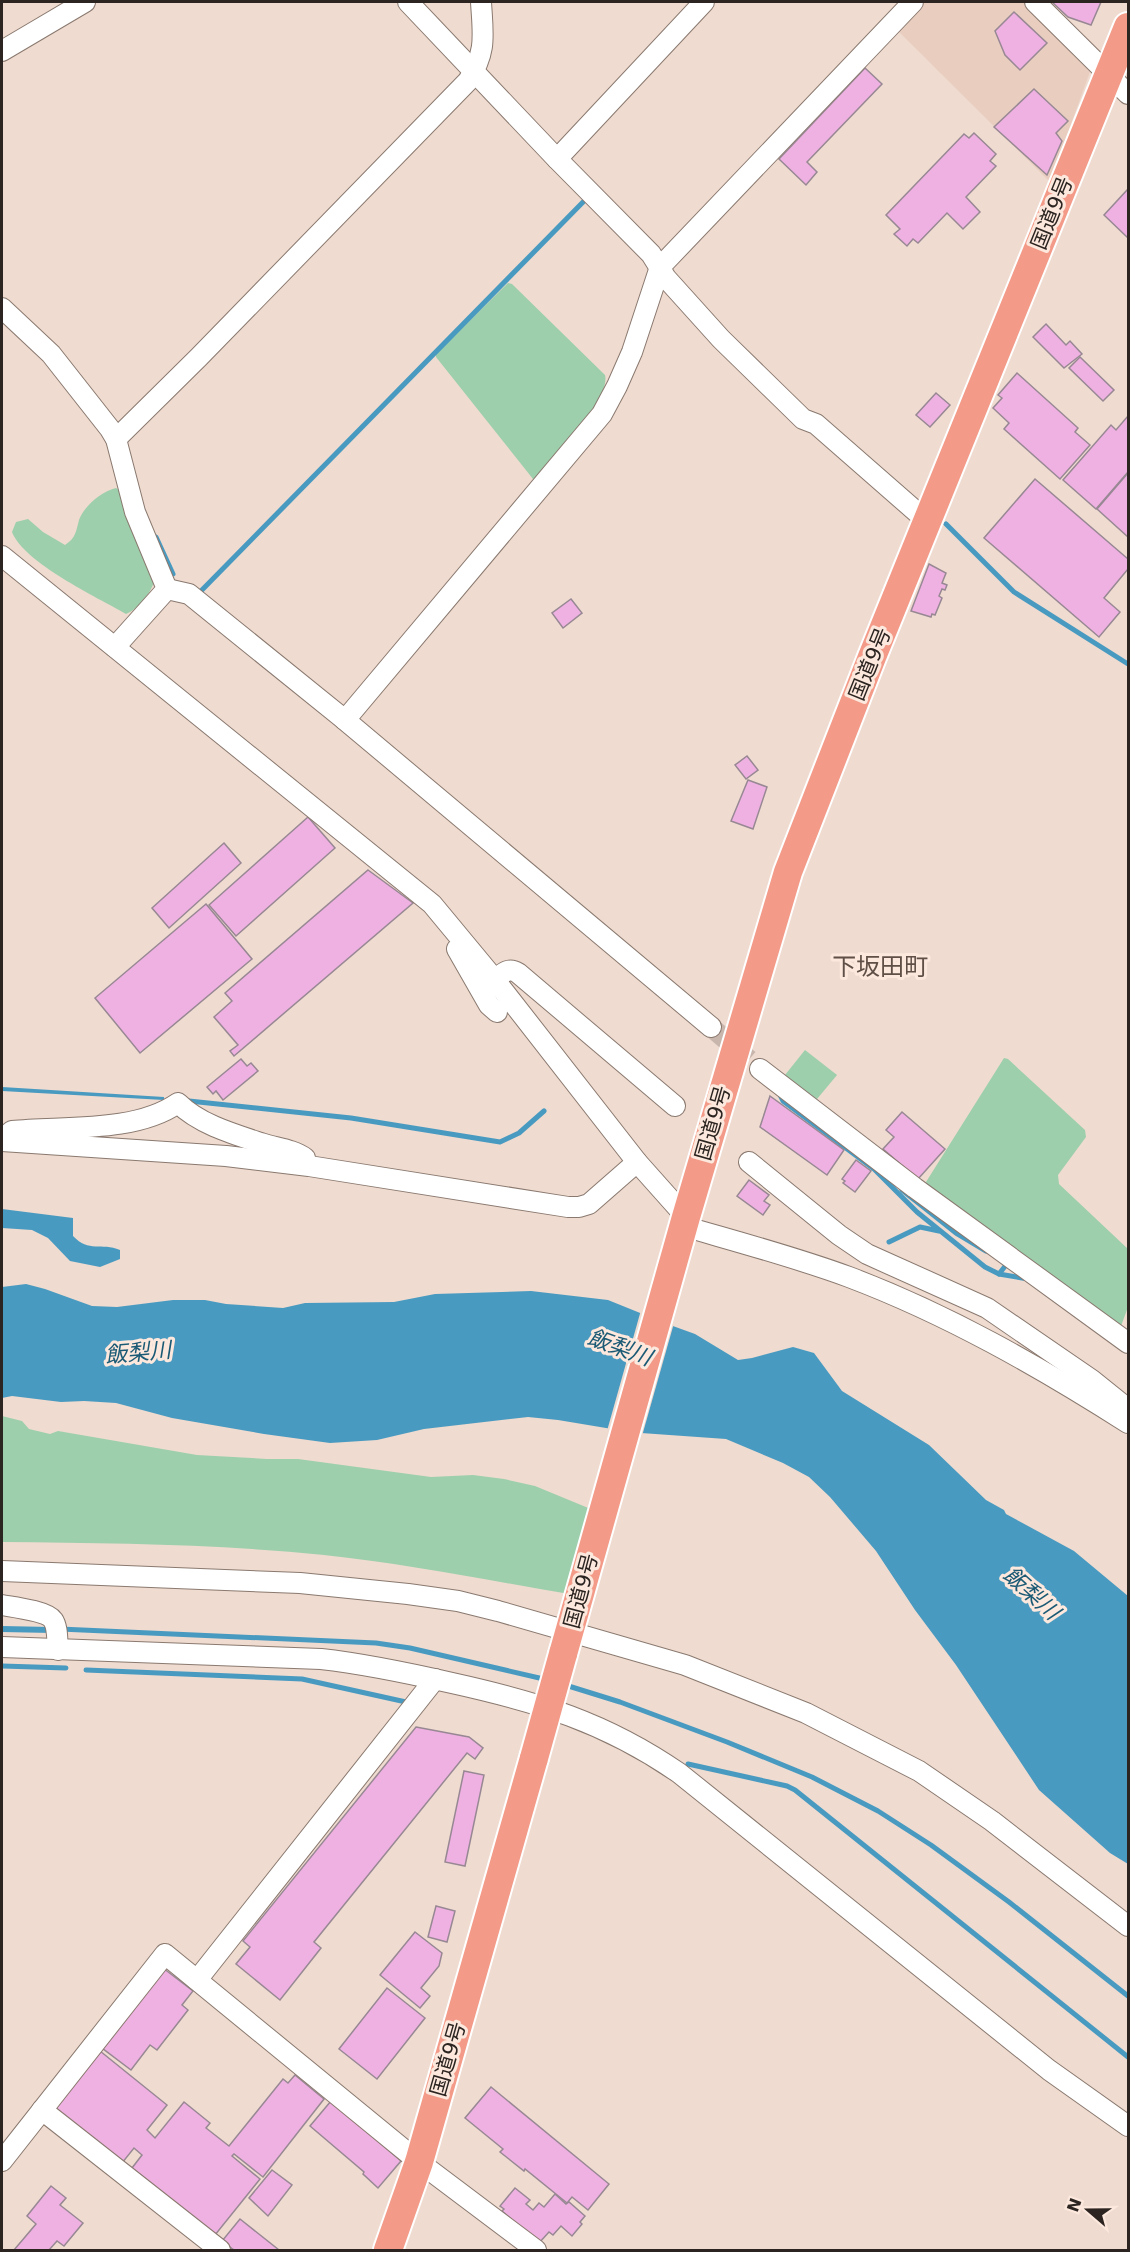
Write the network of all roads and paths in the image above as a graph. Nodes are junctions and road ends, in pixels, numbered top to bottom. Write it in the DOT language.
graph roads {
  1 [pos="85,2"];
  2 [pos="408,2"];
  3 [pos="481,2"];
  4 [pos="704,2"];
  5 [pos="913,2"];
  6 [pos="1035,2"];
  7 [pos="1128,27"];
  8 [pos="2,51"];
  9 [pos="475,70"];
  10 [pos="1119,85"];
  11 [pos="557,159"];
  12 [pos="660,267"];
  13 [pos="2,308"];
  14 [pos="116,439"];
  15 [pos="928,522"];
  16 [pos="2,556"];
  17 [pos="167,589"];
  18 [pos="115,647"];
  19 [pos="345,720"];
  20 [pos="443,917"];
  21 [pos="495,980"];
  22 [pos="497,1012"];
  23 [pos="711,1028"];
  24 [pos="760,1069"];
  25 [pos="675,1106"];
  26 [pos="2,1141"];
  27 [pos="637,1162"];
  28 [pos="748,1162"];
  29 [pos="309,1166"];
  30 [pos="683,1226"];
  31 [pos="1128,1343"];
  32 [pos="1128,1409"];
  33 [pos="1128,1423"];
  34 [pos="2,1571"];
  35 [pos="2,1605"];
  36 [pos="568,1636"];
  37 [pos="2,1647"];
  38 [pos="58,1650"];
  39 [pos="435,1679"];
  40 [pos="1128,1926"];
  41 [pos="197,1980"];
  42 [pos="42,2110"];
  43 [pos="1128,2126"];
  44 [pos="2,2161"];
  45 [pos="419,2162"];
  46 [pos="220,2250"];
  47 [pos="388,2250"];
  48 [pos="536,2250"];
  1 -- 8 [label="street"];
  2 -- 9 [label="street"];
  3 -- 9 [label="street"];
  4 -- 11 [label="street"];
  5 -- 12 [label="street"];
  6 -- 10 [label="street"];
  7 -- 10 [label="highway, 国道9号"];
  9 -- 11 [label="street"];
  9 -- 14 [label="street"];
  10 -- 15 [label="highway, 国道9号"];
  11 -- 12 [label="street"];
  12 -- 15 [label="street"];
  12 -- 19 [label="street"];
  13 -- 14 [label="street"];
  14 -- 17 [label="street"];
  15 -- 30 [label="highway, 国道9号"];
  16 -- 18 [label="street"];
  17 -- 18 [label="street"];
  17 -- 19 [label="street"];
  18 -- 20 [label="street"];
  19 -- 23 [label="street"];
  20 -- 21 [label="street"];
  20 -- 22 [label="street"];
  21 -- 25 [label="street"];
  21 -- 27 [label="street"];
  24 -- 31 [label="street"];
  26 -- 29 [label="street"];
  26 -- 29 [label="street"];
  27 -- 29 [label="street"];
  27 -- 30 [label="street"];
  28 -- 32 [label="street"];
  30 -- 33 [label="street"];
  30 -- 36 [label="highway, 国道9号"];
  34 -- 36 [label="street"];
  35 -- 38 [label="street"];
  36 -- 40 [label="street"];
  36 -- 45 [label="highway, 国道9号, bridge"];
  37 -- 38 [label="street"];
  38 -- 39 [label="street"];
  39 -- 41 [label="street"];
  39 -- 43 [label="street"];
  41 -- 42 [label="street"];
  41 -- 45 [label="street"];
  42 -- 44 [label="street"];
  42 -- 46 [label="street"];
  45 -- 47 [label="highway, 国道9号"];
  45 -- 48 [label="street"];
}
